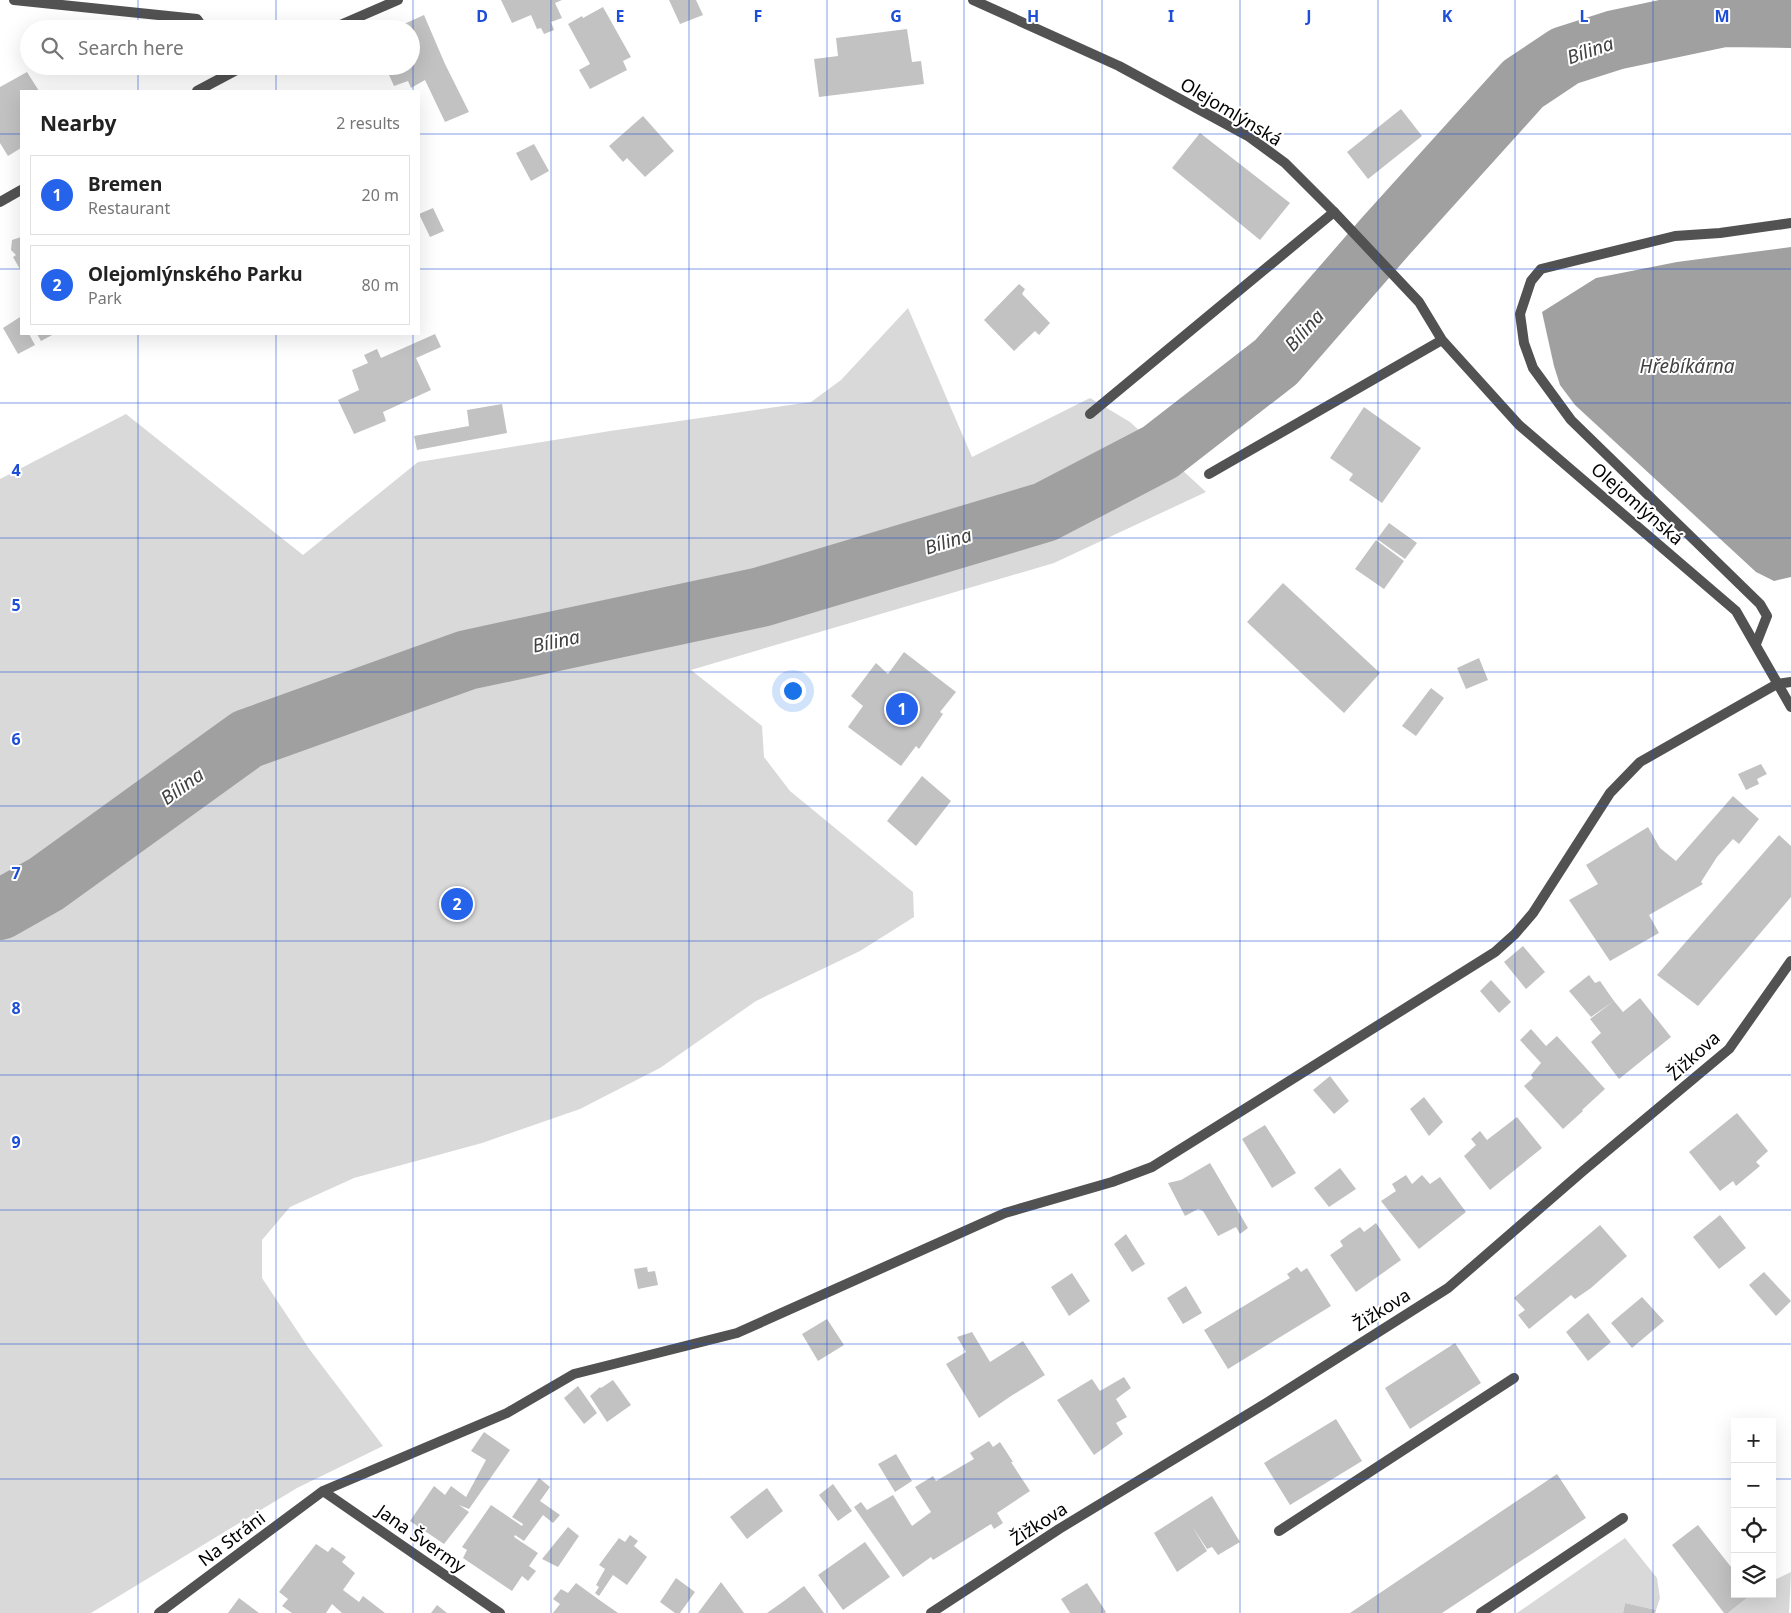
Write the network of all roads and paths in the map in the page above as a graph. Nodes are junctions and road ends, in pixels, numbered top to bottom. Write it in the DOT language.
graph roads {
  1 [pos="14,0"];
  2 [pos="398,0"];
  3 [pos="973,0"];
  4 [pos="198,20"];
  5 [pos="352,20"];
  6 [pos="224,75"];
  7 [pos="199,90"];
  8 [pos="20,191"];
  9 [pos="0,202"];
  10 [pos="1334,212"];
  11 [pos="1791,223"];
  12 [pos="1442,340"];
  13 [pos="1090,414"];
  14 [pos="1209,474"];
  15 [pos="1756,644"];
  16 [pos="1791,682"];
  17 [pos="1778,684"];
  18 [pos="1791,707"];
  19 [pos="1791,961"];
  20 [pos="1514,1378"];
  21 [pos="323,1491"];
  22 [pos="1623,1518"];
  23 [pos="1278,1531"];
  24 [pos="159,1613"];
  25 [pos="500,1613"];
  26 [pos="931,1613"];
  27 [pos="1481,1613"];
  1 -- 4 [label="street"];
  2 -- 5 [label="street"];
  3 -- 10 [label="street, Olejomlýnská"];
  6 -- 7 [label="street"];
  8 -- 9 [label="street"];
  10 -- 12 [label="street, Olejomlýnská"];
  10 -- 13 [label="street"];
  11 -- 15 [label="street"];
  12 -- 14 [label="street"];
  12 -- 15 [label="street, Olejomlýnská"];
  15 -- 17 [label="street, Olejomlýnská"];
  16 -- 17 [label="street"];
  17 -- 18 [label="street, Olejomlýnská"];
  17 -- 21 [label="street, Na Stráni"];
  19 -- 26 [label="street, Žižkova"];
  20 -- 23 [label="street"];
  21 -- 24 [label="street, Na Stráni"];
  21 -- 25 [label="street, Jana Švermy"];
  22 -- 27 [label="street"];
}
